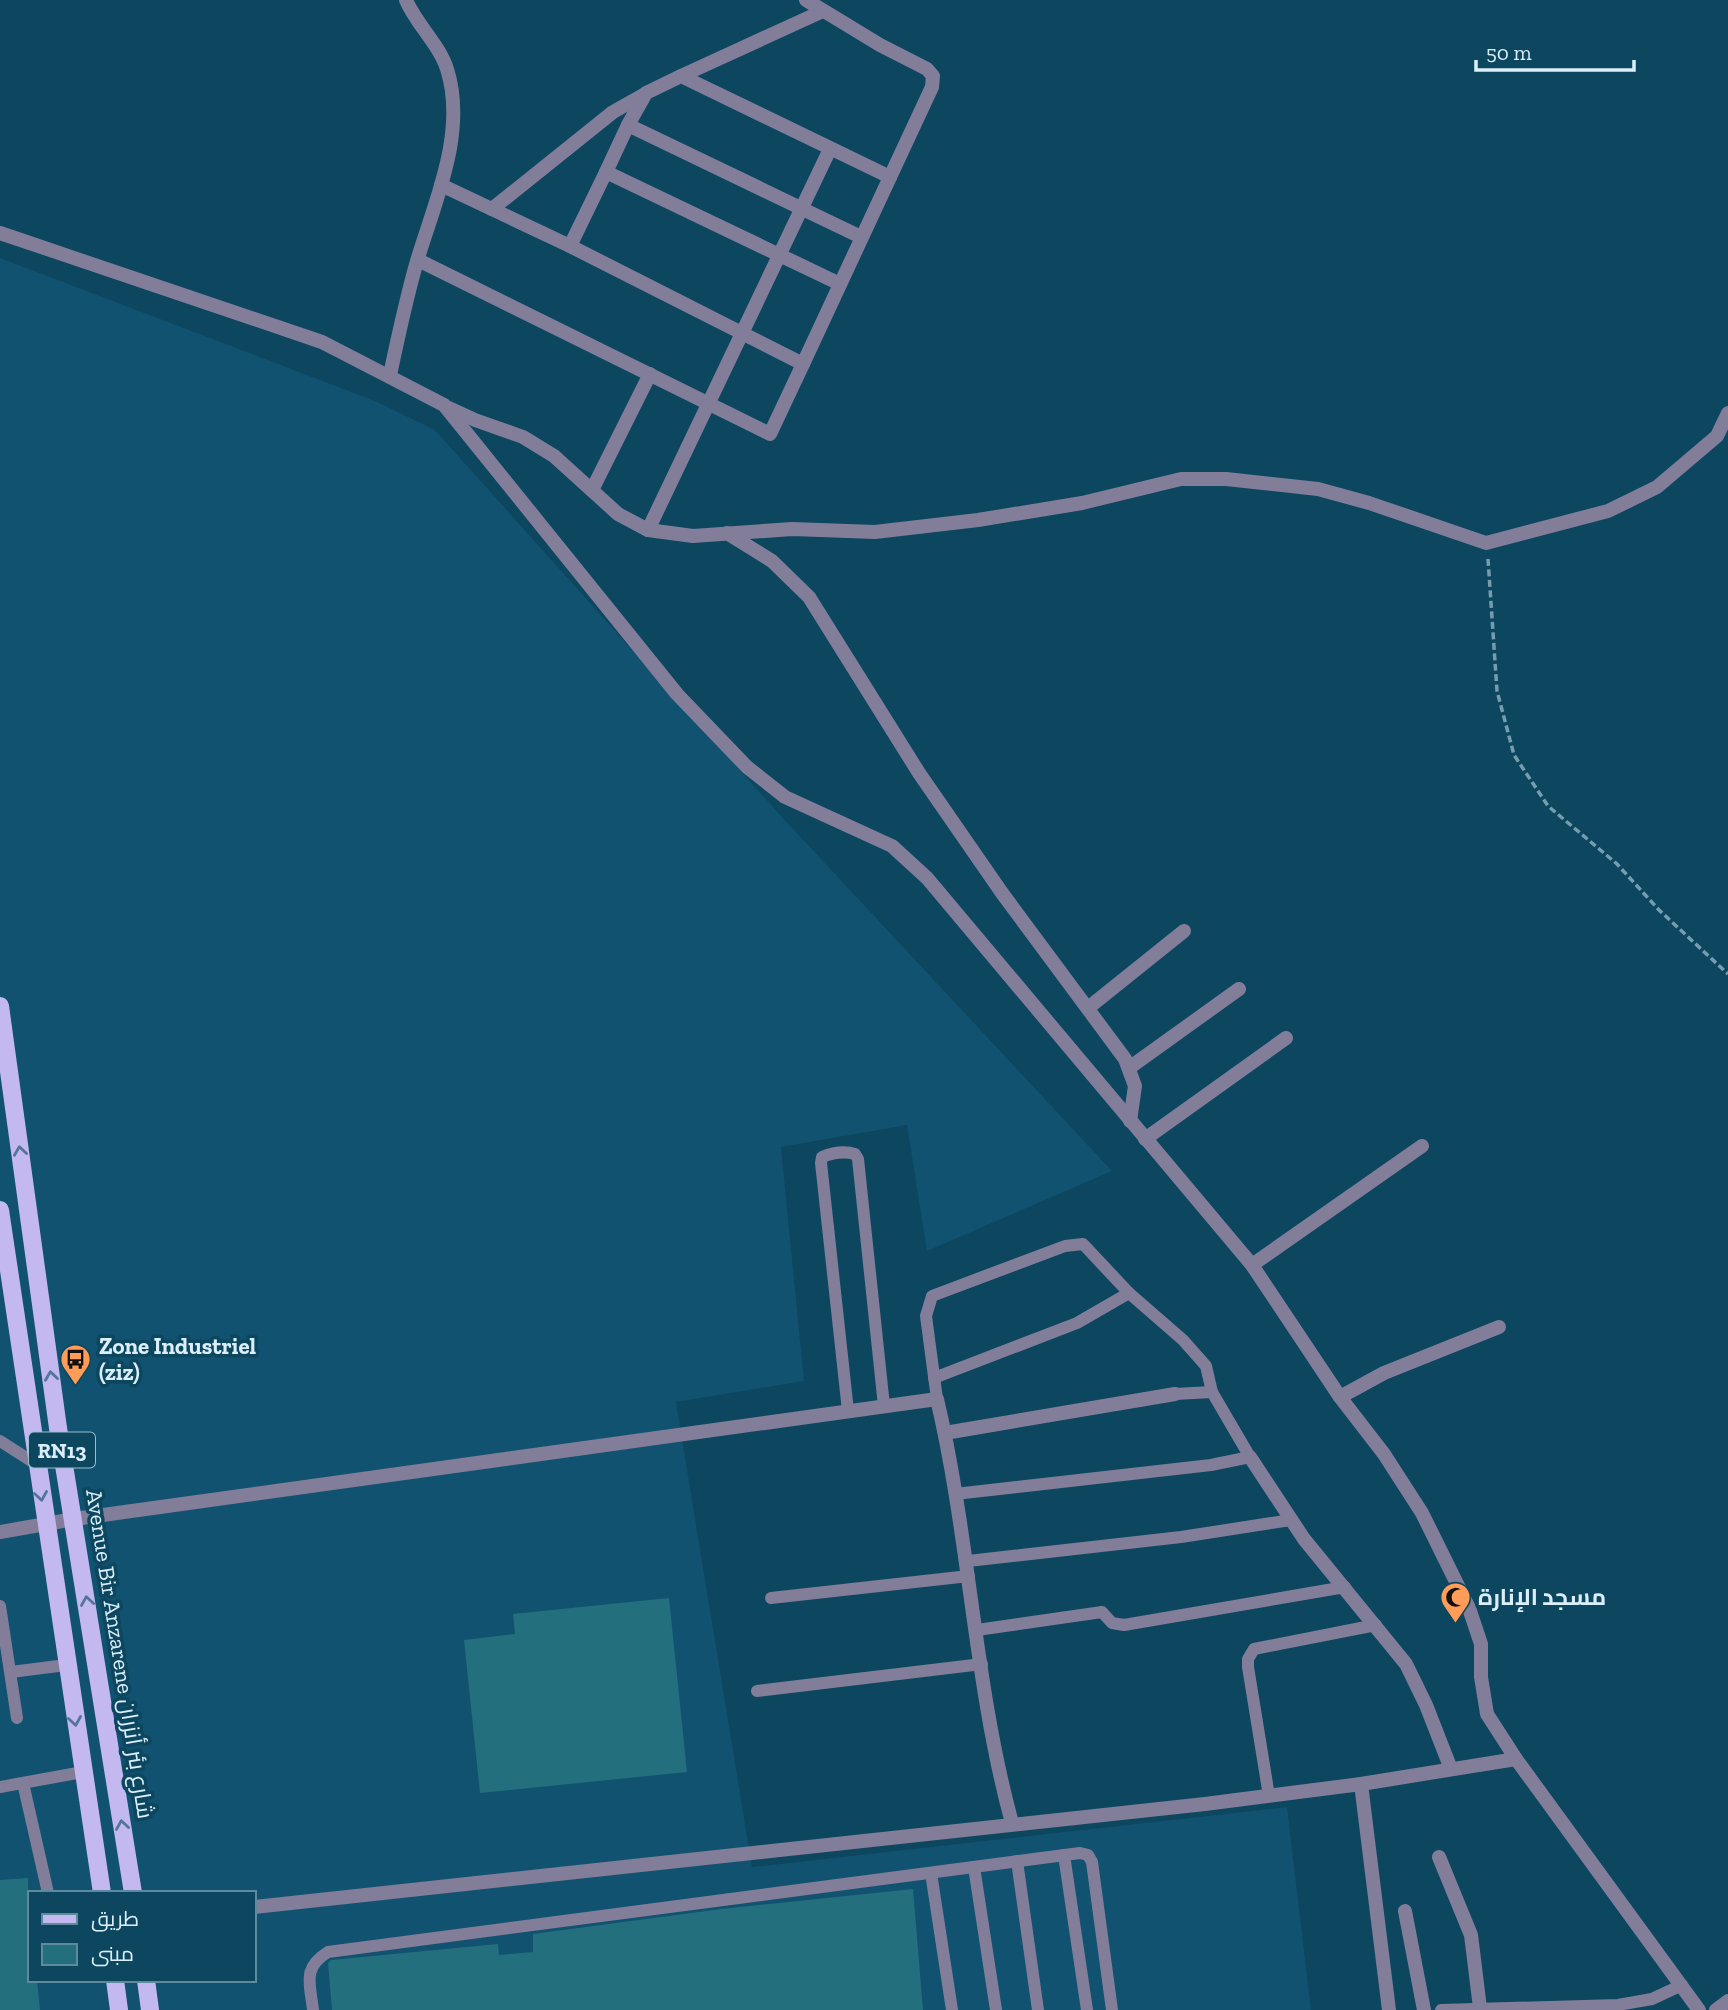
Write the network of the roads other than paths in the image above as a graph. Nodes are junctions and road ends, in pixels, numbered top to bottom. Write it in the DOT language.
graph roads {
  1 [pos="406,0"];
  2 [pos="806,0"];
  3 [pos="823,11"];
  4 [pos="681,76"];
  5 [pos="646,93"];
  6 [pos="628,125"];
  7 [pos="830,149"];
  8 [pos="606,172"];
  9 [pos="890,177"];
  10 [pos="441,185"];
  11 [pos="492,209"];
  12 [pos="803,209"];
  13 [pos="0,233"];
  14 [pos="861,237"];
  15 [pos="570,246"];
  16 [pos="781,257"];
  17 [pos="418,260"];
  18 [pos="840,284"];
  19 [pos="743,334"];
  20 [pos="803,364"];
  21 [pos="650,374"];
  22 [pos="390,375"];
  23 [pos="709,404"];
  24 [pos="444,405"];
  25 [pos="1728,413"];
  26 [pos="593,490"];
  27 [pos="648,530"];
  28 [pos="727,533"];
  29 [pos="1184,932"];
  30 [pos="1238,989"];
  31 [pos="0,1006"];
  32 [pos="1088,1008"];
  33 [pos="1286,1038"];
  34 [pos="1129,1068"];
  35 [pos="1130,1121"];
  36 [pos="1145,1139"];
  37 [pos="1422,1146"];
  38 [pos="0,1210"];
  39 [pos="1252,1265"];
  40 [pos="6,1293"];
  41 [pos="1129,1293"];
  42 [pos="1499,1327"];
  43 [pos="934,1378"];
  44 [pos="1212,1392"];
  45 [pos="1175,1394"];
  46 [pos="1340,1396"];
  47 [pos="937,1399"];
  48 [pos="884,1406"];
  49 [pos="848,1411"];
  50 [pos="945,1433"];
  51 [pos="0,1441"];
  52 [pos="1250,1457"];
  53 [pos="36,1464"];
  54 [pos="955,1494"];
  55 [pos="74,1519"];
  56 [pos="1291,1520"];
  57 [pos="46,1524"];
  58 [pos="0,1532"];
  59 [pos="968,1568"];
  60 [pos="1345,1587"];
  61 [pos="771,1598"];
  62 [pos="0,1606"];
  63 [pos="1376,1625"];
  64 [pos="976,1630"];
  65 [pos="982,1664"];
  66 [pos="66,1665"];
  67 [pos="11,1672"];
  68 [pos="757,1691"];
  69 [pos="17,1717"];
  70 [pos="1516,1759"];
  71 [pos="1451,1769"];
  72 [pos="83,1772"];
  73 [pos="23,1783"];
  74 [pos="1361,1784"];
  75 [pos="0,1787"];
  76 [pos="1269,1796"];
  77 [pos="1012,1823"];
  78 [pos="1064,1855"];
  79 [pos="1439,1857"];
  80 [pos="1017,1861"];
  81 [pos="974,1867"];
  82 [pos="931,1873"];
  83 [pos="47,1891"];
  84 [pos="102,1891"];
  85 [pos="133,1891"];
  86 [pos="256,1907"];
  87 [pos="1405,1911"];
  88 [pos="115,1982"];
  89 [pos="146,1982"];
  90 [pos="1682,1985"];
  91 [pos="1728,2001"];
  92 [pos="1480,2008"];
  93 [pos="119,2010"];
  94 [pos="150,2010"];
  95 [pos="313,2010"];
  96 [pos="952,2010"];
  97 [pos="996,2010"];
  98 [pos="1038,2010"];
  99 [pos="1087,2010"];
  100 [pos="1112,2010"];
  101 [pos="1389,2010"];
  102 [pos="1424,2010"];
  103 [pos="1441,2010"];
  104 [pos="1699,2010"];
  105 [pos="1716,2010"];
  1 -- 10 [label="street"];
  2 -- 3 [label="street"];
  3 -- 4 [label="street"];
  3 -- 9 [label="street"];
  4 -- 5 [label="street"];
  4 -- 7 [label="street"];
  5 -- 6 [label="street"];
  5 -- 11 [label="street"];
  6 -- 8 [label="street"];
  6 -- 12 [label="street"];
  7 -- 9 [label="street"];
  7 -- 12 [label="street"];
  8 -- 15 [label="street"];
  8 -- 16 [label="street"];
  9 -- 14 [label="street"];
  10 -- 11 [label="street"];
  10 -- 17 [label="street"];
  11 -- 15 [label="street"];
  12 -- 14 [label="street"];
  12 -- 16 [label="street"];
  13 -- 22 [label="street"];
  14 -- 18 [label="street"];
  15 -- 19 [label="street"];
  16 -- 18 [label="street"];
  16 -- 19 [label="street"];
  17 -- 21 [label="street"];
  17 -- 22 [label="street"];
  18 -- 20 [label="street"];
  19 -- 20 [label="street"];
  19 -- 23 [label="street"];
  20 -- 23 [label="street"];
  21 -- 23 [label="street"];
  21 -- 26 [label="street"];
  22 -- 24 [label="street"];
  23 -- 27 [label="street"];
  24 -- 26 [label="street"];
  24 -- 35 [label="street"];
  25 -- 28 [label="street"];
  26 -- 27 [label="street"];
  27 -- 28 [label="street"];
  28 -- 32 [label="street"];
  29 -- 32 [label="street"];
  30 -- 34 [label="street"];
  55 -- 31 [label="main road, Avenue Bir Anzarene شارع بئر أنزران / RN13, one-way"];
  32 -- 34 [label="street"];
  33 -- 36 [label="street"];
  34 -- 35 [label="street"];
  35 -- 36 [label="street"];
  36 -- 39 [label="street"];
  37 -- 39 [label="street"];
  38 -- 40 [label="main road, RN13"];
  39 -- 46 [label="street"];
  40 -- 53 [label="main road, RN13"];
  41 -- 43 [label="lane"];
  41 -- 43 [label="lane"];
  41 -- 44 [label="lane"];
  42 -- 46 [label="street"];
  43 -- 47 [label="lane"];
  44 -- 45 [label="lane"];
  44 -- 52 [label="lane"];
  45 -- 50 [label="street"];
  46 -- 70 [label="street"];
  47 -- 48 [label="street"];
  47 -- 50 [label="street"];
  48 -- 49 [label="street"];
  48 -- 49 [label="lane"];
  49 -- 55 [label="street"];
  50 -- 54 [label="street"];
  51 -- 53 [label="lane"];
  52 -- 54 [label="lane"];
  52 -- 56 [label="street"];
  53 -- 57 [label="main road, RN13, one-way"];
  54 -- 59 [label="street"];
  55 -- 57 [label="street"];
  85 -- 55 [label="main road, Avenue Bir Anzarene شارع بئر أنزران / RN13, one-way"];
  56 -- 59 [label="lane"];
  56 -- 60 [label="street"];
  57 -- 58 [label="street"];
  57 -- 66 [label="main road, RN13"];
  59 -- 61 [label="lane"];
  59 -- 64 [label="street"];
  60 -- 63 [label="street"];
  60 -- 64 [label="lane"];
  62 -- 67 [label="lane"];
  63 -- 71 [label="street"];
  63 -- 76 [label="lane"];
  64 -- 65 [label="street"];
  65 -- 68 [label="lane"];
  65 -- 77 [label="street"];
  66 -- 67 [label="lane"];
  66 -- 72 [label="main road, RN13, one-way"];
  67 -- 69 [label="lane"];
  70 -- 71 [label="street"];
  70 -- 90 [label="street"];
  71 -- 74 [label="street"];
  72 -- 73 [label="lane"];
  72 -- 84 [label="main road, RN13"];
  73 -- 75 [label="lane"];
  73 -- 83 [label="lane"];
  74 -- 76 [label="street"];
  74 -- 101 [label="street"];
  76 -- 77 [label="street"];
  77 -- 86 [label="street"];
  78 -- 80 [label="lane"];
  78 -- 99 [label="lane"];
  78 -- 100 [label="lane"];
  79 -- 92 [label="street"];
  80 -- 81 [label="lane"];
  80 -- 98 [label="lane"];
  81 -- 82 [label="lane"];
  81 -- 97 [label="lane"];
  82 -- 95 [label="lane"];
  82 -- 96 [label="lane"];
  87 -- 102 [label="street"];
  88 -- 93 [label="main road"];
  89 -- 94 [label="main road"];
  90 -- 92 [label="lane"];
  90 -- 104 [label="street"];
  91 -- 105 [label="street"];
  92 -- 103 [label="lane"];
}
